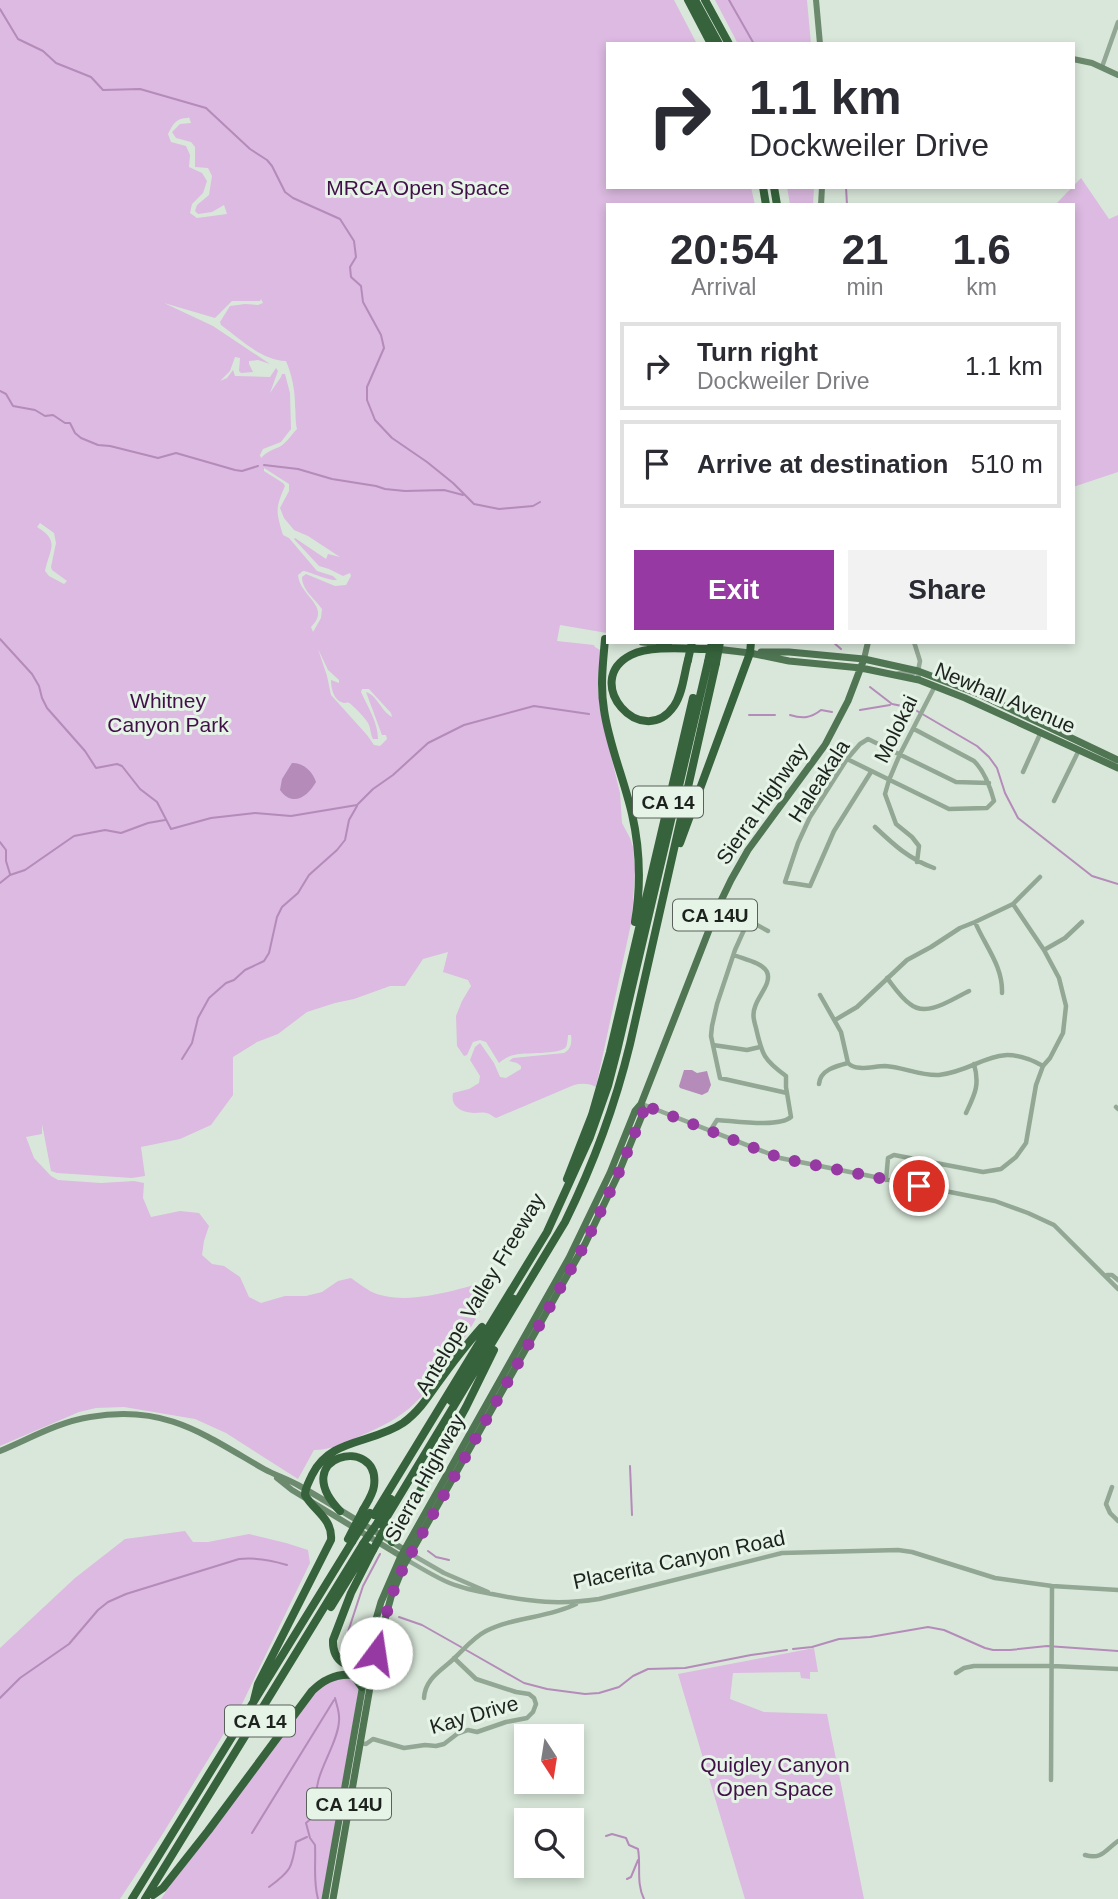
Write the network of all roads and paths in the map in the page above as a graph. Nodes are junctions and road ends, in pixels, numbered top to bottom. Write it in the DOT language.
graph roads {
  1 [pos="688,0"];
  2 [pos="700,0"];
  3 [pos="816,0"];
  4 [pos="1118,22"];
  5 [pos="710,42"];
  6 [pos="720,42"];
  7 [pos="728,42"];
  8 [pos="820,42"];
  9 [pos="1075,60"];
  10 [pos="1102,67"];
  11 [pos="1118,75"];
  12 [pos="606,639"];
  13 [pos="713,644"];
  14 [pos="751,644"];
  15 [pos="868,644"];
  16 [pos="915,644"];
  17 [pos="691,646"];
  18 [pos="691,646"];
  19 [pos="691,646"];
  20 [pos="750,653"];
  21 [pos="864,659"];
  22 [pos="710,662"];
  23 [pos="861,668"];
  24 [pos="918,671"];
  25 [pos="895,674"];
  26 [pos="919,680"];
  27 [pos="935,686"];
  28 [pos="979,694"];
  29 [pos="914,729"];
  30 [pos="1041,732"];
  31 [pos="1071,742"];
  32 [pos="1079,750"];
  33 [pos="1093,752"];
  34 [pos="900,754"];
  35 [pos="847,759"];
  36 [pos="1118,763"];
  37 [pos="871,772"];
  38 [pos="1023,772"];
  39 [pos="888,780"];
  40 [pos="989,783"];
  41 [pos="1054,801"];
  42 [pos="876,827"];
  43 [pos="917,862"];
  44 [pos="934,868"];
  45 [pos="668,875"];
  46 [pos="1040,877"];
  47 [pos="1013,904"];
  48 [pos="737,914"];
  49 [pos="748,920"];
  50 [pos="975,922"];
  51 [pos="1082,922"];
  52 [pos="768,931"];
  53 [pos="636,943"];
  54 [pos="1044,950"];
  55 [pos="734,955"];
  56 [pos="887,978"];
  57 [pos="969,991"];
  58 [pos="1002,993"];
  59 [pos="820,995"];
  60 [pos="835,1020"];
  61 [pos="713,1045"];
  62 [pos="760,1047"];
  63 [pos="848,1063"];
  64 [pos="975,1064"];
  65 [pos="1043,1066"];
  66 [pos="819,1084"];
  67 [pos="611,1086"];
  68 [pos="787,1093"];
  69 [pos="641,1104"];
  70 [pos="966,1113"];
  71 [pos="598,1126"];
  72 [pos="710,1131"];
  73 [pos="886,1180"];
  74 [pos="1106,1275"];
  75 [pos="1118,1280"];
  76 [pos="1118,1289"];
  77 [pos="482,1327"];
  78 [pos="496,1339"];
  79 [pos="0,1451"];
  80 [pos="1112,1488"];
  81 [pos="306,1494"];
  82 [pos="340,1511"];
  83 [pos="375,1518"];
  84 [pos="1118,1521"];
  85 [pos="392,1542"];
  86 [pos="360,1545"];
  87 [pos="406,1555"];
  88 [pos="1052,1586"];
  89 [pos="1118,1590"];
  90 [pos="579,1602"];
  91 [pos="546,1603"];
  92 [pos="546,1614"];
  93 [pos="454,1658"];
  94 [pos="1052,1666"];
  95 [pos="1118,1669"];
  96 [pos="369,1670"];
  97 [pos="956,1673"];
  98 [pos="362,1687"];
  99 [pos="424,1698"];
  100 [pos="254,1700"];
  101 [pos="360,1743"];
  102 [pos="1051,1780"];
  103 [pos="342,1821"];
  104 [pos="1118,1841"];
  105 [pos="1085,1855"];
  106 [pos="150,1898"];
  107 [pos="135,1899"];
  108 [pos="325,1899"];
  109 [pos="333,1899"];
  1 -- 5 [label="highway"];
  2 -- 6 [label="highway"];
  2 -- 7 [label="highway"];
  3 -- 8 [label="main road"];
  4 -- 10 [label="street"];
  9 -- 10 [label="main road"];
  10 -- 11 [label="main road"];
  12 -- 53 [label="highway"];
  13 -- 19 [label="highway, bridge"];
  13 -- 20 [label="main road, Newhall Avenue"];
  13 -- 22 [label="highway, Antelope Valley Freeway / CA 14, bridge"];
  13 -- 22 [label="highway, Antelope Valley Freeway / CA 14, bridge"];
  14 -- 20 [label="highway"];
  15 -- 21 [label="main road, Sierra Highway"];
  16 -- 24 [label="street"];
  17 -- 18 [label="highway, bridge"];
  20 -- 21 [label="main road, Newhall Avenue"];
  20 -- 23 [label="main road, Newhall Avenue"];
  20 -- 45 [label="highway"];
  21 -- 23 [label="main road, Sierra Highway"];
  21 -- 24 [label="main road, Newhall Avenue"];
  22 -- 45 [label="highway, Antelope Valley Freeway / CA 14"];
  22 -- 53 [label="highway, Antelope Valley Freeway / CA 14"];
  22 -- 67 [label="highway"];
  23 -- 25 [label="main road, Newhall Avenue"];
  23 -- 69 [label="main road, Sierra Highway / CA 14U"];
  24 -- 25 [label="street"];
  24 -- 26 [label="street"];
  24 -- 28 [label="main road, Newhall Avenue"];
  25 -- 26 [label="main road, Newhall Avenue"];
  26 -- 27 [label="main road, Newhall Avenue"];
  27 -- 28 [label="street, Molokai"];
  27 -- 29 [label="street, Molokai"];
  27 -- 30 [label="main road, Newhall Avenue"];
  28 -- 31 [label="main road, Newhall Avenue"];
  29 -- 34 [label="street, Molokai"];
  29 -- 40 [label="street"];
  30 -- 31 [label="main road, Newhall Avenue"];
  30 -- 38 [label="street"];
  31 -- 32 [label="main road, Newhall Avenue"];
  31 -- 33 [label="main road, Newhall Avenue"];
  32 -- 33 [label="main road, Newhall Avenue"];
  32 -- 41 [label="street"];
  33 -- 36 [label="main road, Newhall Avenue"];
  34 -- 35 [label="street, Haleakala"];
  34 -- 39 [label="street, Molokai"];
  34 -- 40 [label="street"];
  35 -- 37 [label="street"];
  35 -- 37 [label="street, Haleakala"];
  37 -- 39 [label="street"];
  39 -- 40 [label="street"];
  39 -- 43 [label="street, Molokai"];
  42 -- 43 [label="street"];
  43 -- 44 [label="street"];
  45 -- 67 [label="highway, Antelope Valley Freeway / CA 14"];
  46 -- 47 [label="street"];
  47 -- 50 [label="street"];
  47 -- 54 [label="street"];
  48 -- 49 [label="street"];
  49 -- 52 [label="street"];
  49 -- 55 [label="street"];
  50 -- 56 [label="street"];
  50 -- 58 [label="street"];
  51 -- 54 [label="street"];
  53 -- 67 [label="highway, Antelope Valley Freeway / CA 14"];
  54 -- 65 [label="street"];
  55 -- 61 [label="street"];
  55 -- 62 [label="street"];
  56 -- 57 [label="street"];
  56 -- 60 [label="street"];
  59 -- 60 [label="street"];
  60 -- 63 [label="street"];
  61 -- 62 [label="street"];
  61 -- 68 [label="street"];
  62 -- 68 [label="street"];
  63 -- 64 [label="street"];
  63 -- 66 [label="street"];
  64 -- 65 [label="street"];
  64 -- 70 [label="street"];
  65 -- 73 [label="street"];
  67 -- 71 [label="highway, Antelope Valley Freeway / CA 14"];
  67 -- 71 [label="highway, Antelope Valley Freeway / CA 14"];
  68 -- 72 [label="street"];
  69 -- 72 [label="street"];
  69 -- 87 [label="main road, Sierra Highway / CA 14U"];
  69 -- 87 [label="main road, Sierra Highway / CA 14U"];
  71 -- 77 [label="highway, Antelope Valley Freeway / CA 14"];
  71 -- 78 [label="highway, Antelope Valley Freeway / CA 14"];
  71 -- 83 [label="highway"];
  72 -- 73 [label="street"];
  73 -- 74 [label="street"];
  74 -- 75 [label="street"];
  74 -- 76 [label="street"];
  77 -- 81 [label="highway"];
  77 -- 83 [label="highway, Antelope Valley Freeway / CA 14"];
  78 -- 83 [label="highway, Antelope Valley Freeway / CA 14"];
  78 -- 85 [label="highway"];
  79 -- 81 [label="main road, Placerita Canyon Road"];
  80 -- 84 [label="street"];
  81 -- 82 [label="main road, Placerita Canyon Road"];
  81 -- 87 [label="main road, Placerita Canyon Road"];
  81 -- 100 [label="highway"];
  82 -- 83 [label="highway"];
  82 -- 85 [label="main road, Placerita Canyon Road"];
  83 -- 86 [label="highway, bridge"];
  83 -- 86 [label="highway, Antelope Valley Freeway / CA 14, bridge"];
  85 -- 87 [label="main road, Placerita Canyon Road"];
  86 -- 96 [label="highway"];
  86 -- 100 [label="highway, Antelope Valley Freeway / CA 14"];
  86 -- 106 [label="highway, Antelope Valley Freeway / CA 14"];
  86 -- 107 [label="highway"];
  87 -- 91 [label="street, Placerita Canyon Road"];
  87 -- 96 [label="main road, Sierra Highway / CA 14U"];
  88 -- 89 [label="street, Placerita Canyon Road"];
  88 -- 90 [label="street, Placerita Canyon Road"];
  88 -- 94 [label="street"];
  90 -- 91 [label="street, Placerita Canyon Road"];
  90 -- 92 [label="street"];
  91 -- 92 [label="street"];
  92 -- 93 [label="street"];
  93 -- 99 [label="street"];
  93 -- 101 [label="street, Kay Drive"];
  94 -- 95 [label="street"];
  94 -- 97 [label="street"];
  94 -- 102 [label="street"];
  96 -- 98 [label="main road, Sierra Highway / CA 14U"];
  96 -- 101 [label="main road, Sierra Highway / CA 14U"];
  98 -- 103 [label="main road, Sierra Highway / CA 14U"];
  98 -- 106 [label="highway"];
  100 -- 107 [label="highway, Antelope Valley Freeway / CA 14"];
  101 -- 103 [label="main road, Sierra Highway / CA 14U"];
  103 -- 108 [label="main road, Sierra Highway / CA 14U"];
  103 -- 109 [label="main road, Sierra Highway / CA 14U"];
  104 -- 105 [label="street"];
}
